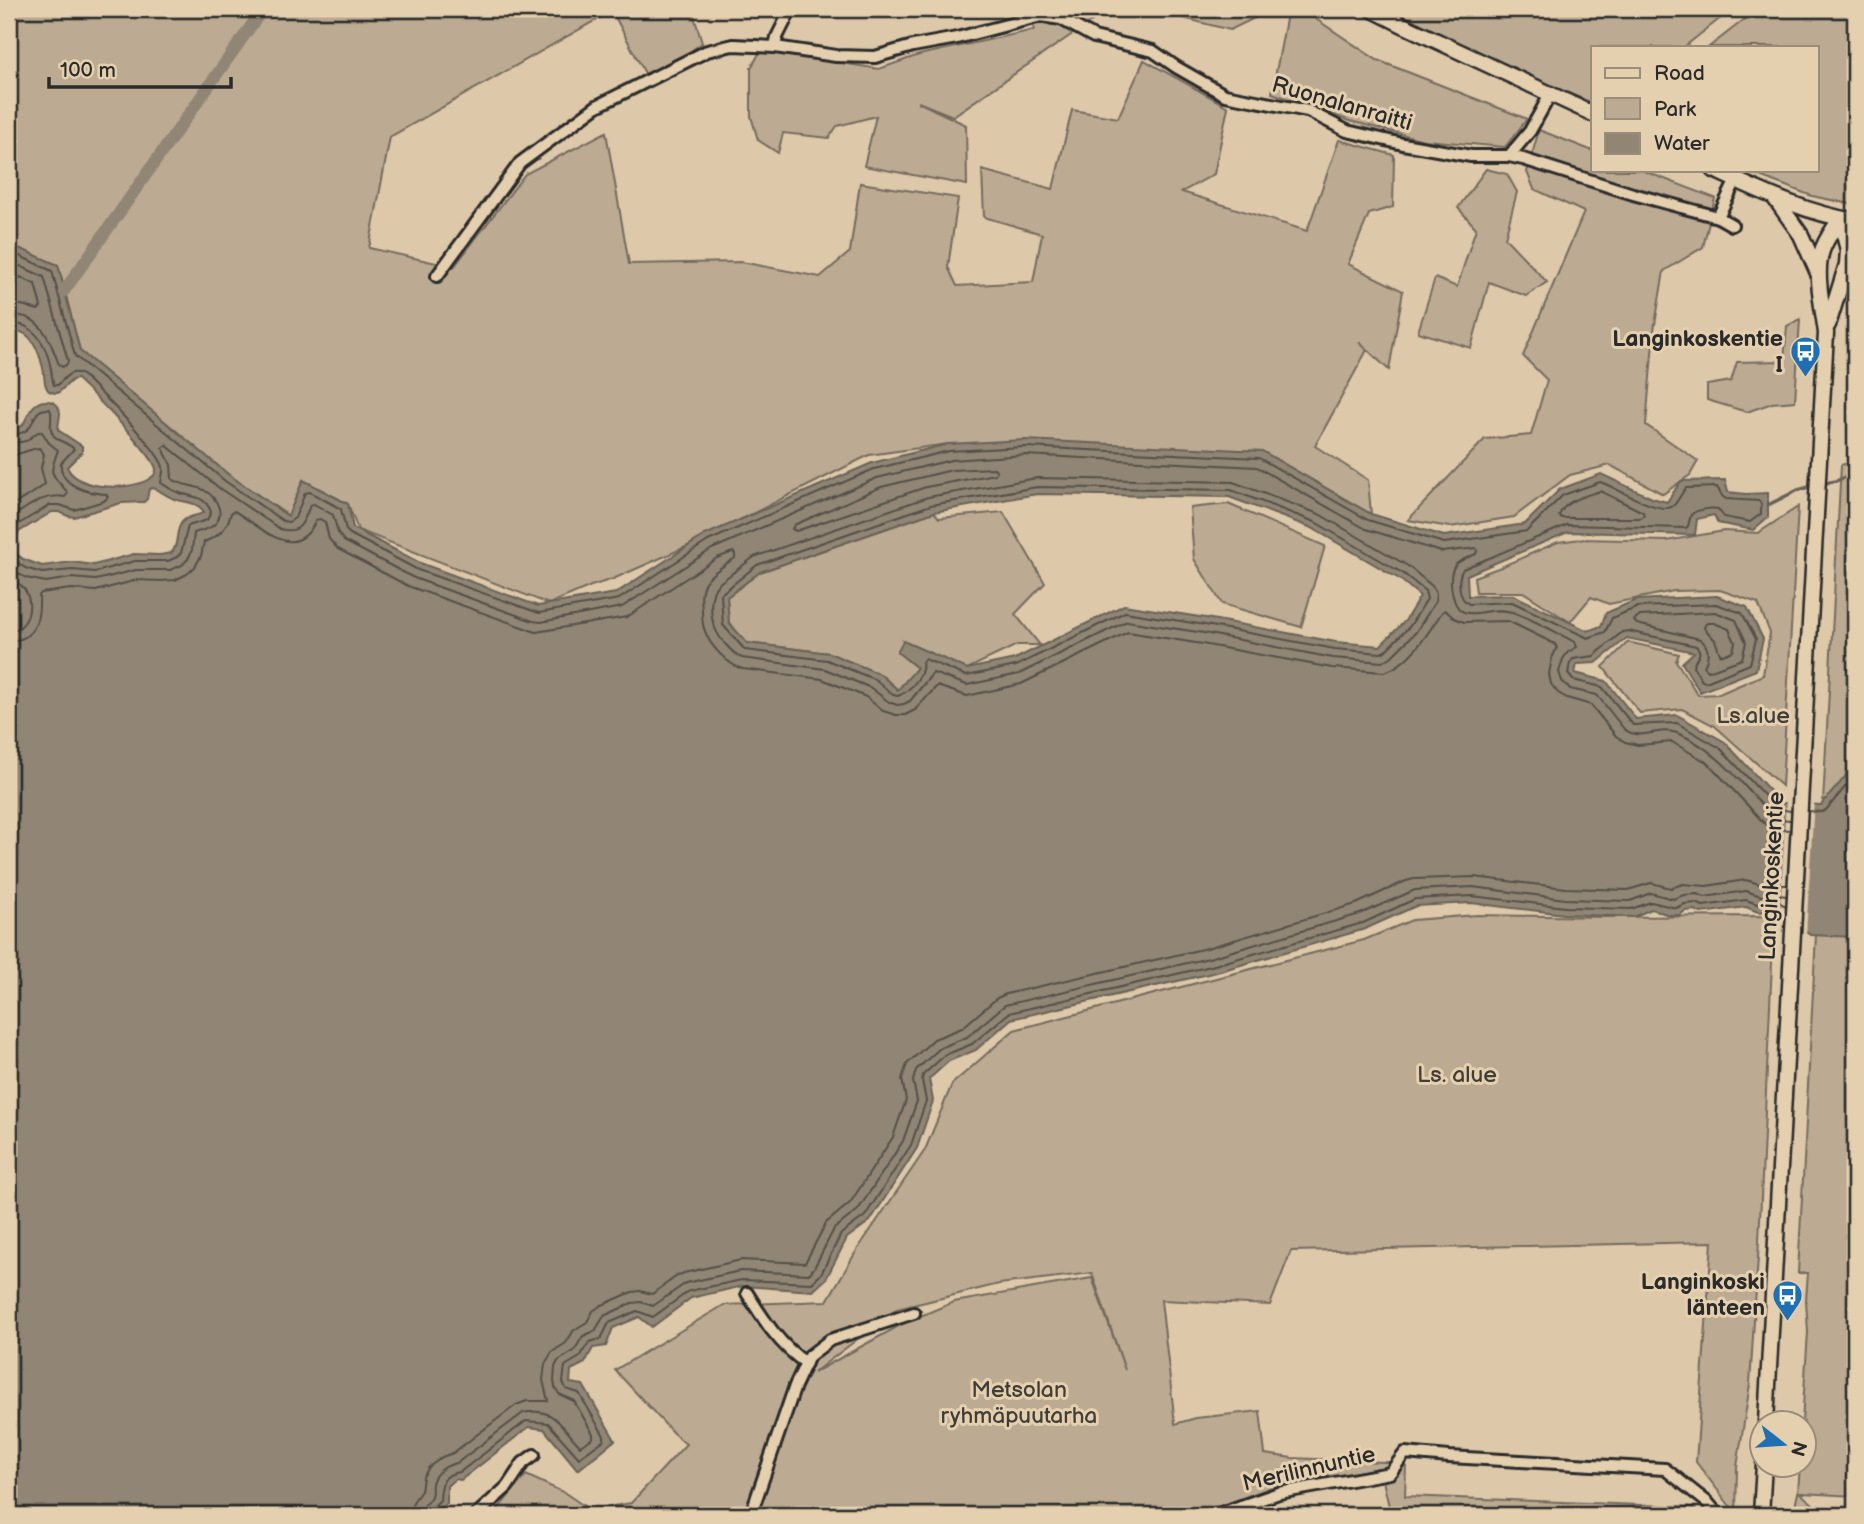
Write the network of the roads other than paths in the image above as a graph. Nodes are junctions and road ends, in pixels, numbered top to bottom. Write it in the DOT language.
graph roads {
  1 [pos="791,9"];
  2 [pos="1371,9"];
  3 [pos="775,47"];
  4 [pos="1550,94"];
  5 [pos="1591,113"];
  6 [pos="1509,156"];
  7 [pos="1718,172"];
  8 [pos="1736,180"];
  9 [pos="1773,196"];
  10 [pos="1718,217"];
  11 [pos="1840,219"];
  12 [pos="1855,221"];
  13 [pos="1732,225"];
  14 [pos="1855,264"];
  15 [pos="1818,274"];
  16 [pos="437,276"];
  17 [pos="1840,286"];
  18 [pos="1826,333"];
  19 [pos="747,1293"];
  20 [pos="914,1313"];
  21 [pos="806,1363"];
  22 [pos="1767,1408"];
  23 [pos="534,1455"];
  24 [pos="1763,1478"];
  25 [pos="754,1513"];
  26 [pos="477,1515"];
  27 [pos="1215,1515"];
  28 [pos="1718,1515"];
  29 [pos="1760,1515"];
  1 -- 3 [label="street"];
  2 -- 4 [label="street"];
  3 -- 6 [label="street, Ruonalanraitti"];
  3 -- 16 [label="street, Ruonalanraitti"];
  4 -- 5 [label="street"];
  4 -- 6 [label="street"];
  6 -- 10 [label="street, Ruonalanraitti"];
  7 -- 8 [label="street"];
  8 -- 9 [label="street"];
  8 -- 10 [label="street"];
  9 -- 11 [label="street"];
  9 -- 15 [label="street"];
  10 -- 13 [label="street, Ruonalanraitti"];
  11 -- 12 [label="street"];
  11 -- 15 [label="street, Langinkoskentie"];
  11 -- 17 [label="street, Langinkoskentie"];
  14 -- 17 [label="street"];
  15 -- 18 [label="street, Langinkoskentie"];
  17 -- 18 [label="street, Langinkoskentie"];
  18 -- 22 [label="street, Langinkoskentie"];
  19 -- 21 [label="street"];
  20 -- 21 [label="street"];
  21 -- 25 [label="street"];
  23 -- 26 [label="street"];
  24 -- 29 [label="street"];
  27 -- 28 [label="street, Merilinnuntie"];
}
